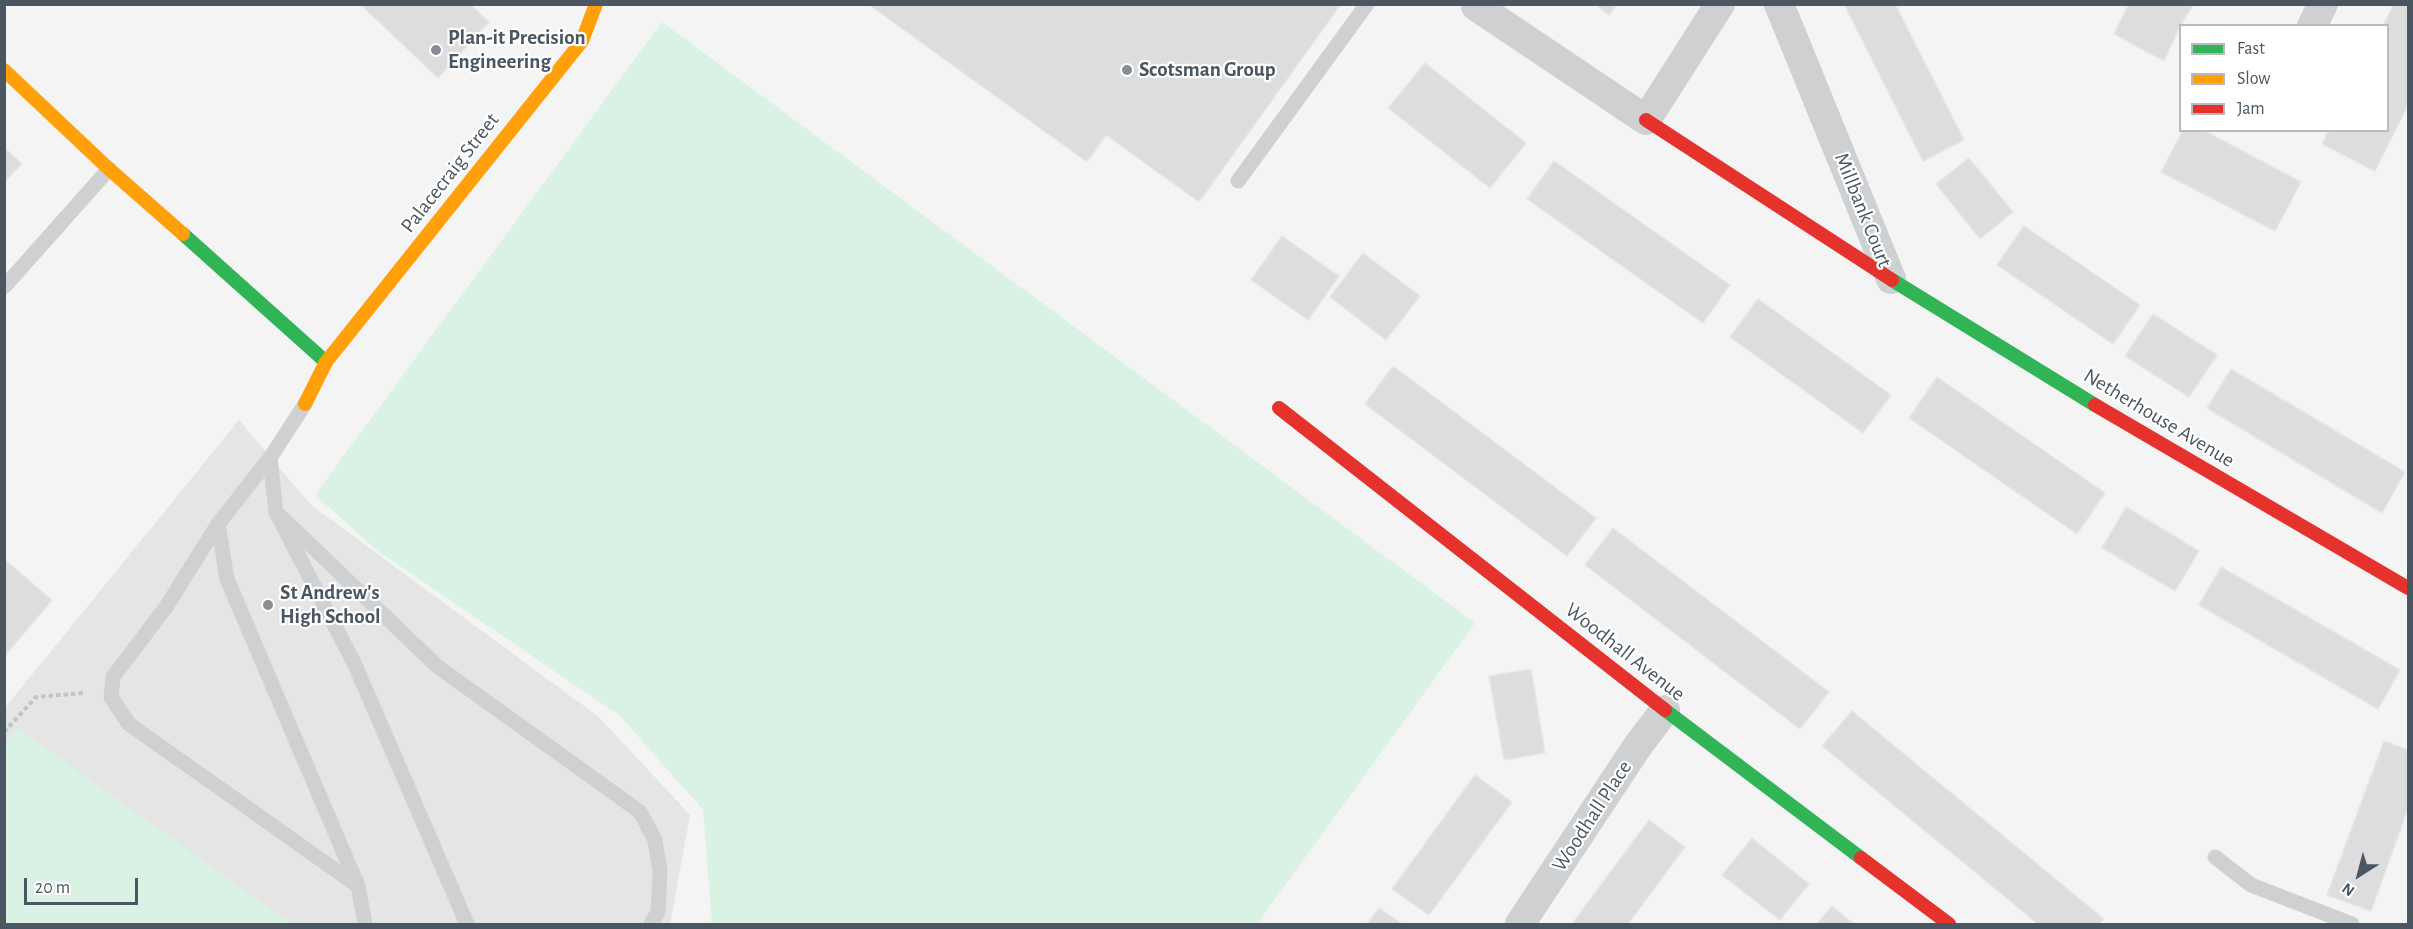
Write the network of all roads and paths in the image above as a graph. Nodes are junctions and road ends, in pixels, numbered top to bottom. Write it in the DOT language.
graph roads {
  1 [pos="596,4"];
  2 [pos="1367,4"];
  3 [pos="1720,4"];
  4 [pos="1779,4"];
  5 [pos="2323,4"];
  6 [pos="1476,6"];
  7 [pos="2313,24"];
  8 [pos="5,70"];
  9 [pos="1646,120"];
  10 [pos="109,169"];
  11 [pos="1238,182"];
  12 [pos="1891,279"];
  13 [pos="4,287"];
  14 [pos="326,362"];
  15 [pos="305,404"];
  16 [pos="1279,408"];
  17 [pos="270,458"];
  18 [pos="276,512"];
  19 [pos="219,524"];
  20 [pos="2409,588"];
  21 [pos="111,697"];
  22 [pos="1665,710"];
  23 [pos="4,732"];
  24 [pos="2215,857"];
  25 [pos="358,886"];
  26 [pos="365,924"];
  27 [pos="467,924"];
  28 [pos="651,924"];
  29 [pos="1520,924"];
  30 [pos="1949,924"];
  31 [pos="2352,924"];
  1 -- 14 [label="street, Palacecraig Street"];
  2 -- 11 [label="lane"];
  3 -- 9 [label="street"];
  4 -- 12 [label="street, Millbank Court"];
  5 -- 7 [label="street"];
  6 -- 9 [label="street, Millbank Court"];
  8 -- 10 [label="street"];
  9 -- 12 [label="street, Millbank Court"];
  10 -- 13 [label="lane"];
  10 -- 14 [label="street"];
  12 -- 20 [label="street, Netherhouse Avenue"];
  14 -- 15 [label="street, Palacecraig Street"];
  15 -- 17 [label="lane"];
  16 -- 22 [label="street, Woodhall Avenue"];
  17 -- 18 [label="lane"];
  17 -- 19 [label="lane"];
  18 -- 27 [label="lane"];
  18 -- 28 [label="lane"];
  19 -- 21 [label="lane"];
  19 -- 25 [label="lane"];
  21 -- 23 [label="path"];
  21 -- 25 [label="lane"];
  22 -- 29 [label="street, Woodhall Place"];
  22 -- 30 [label="street, Woodhall Avenue"];
  24 -- 31 [label="lane"];
  25 -- 26 [label="lane"];
}
